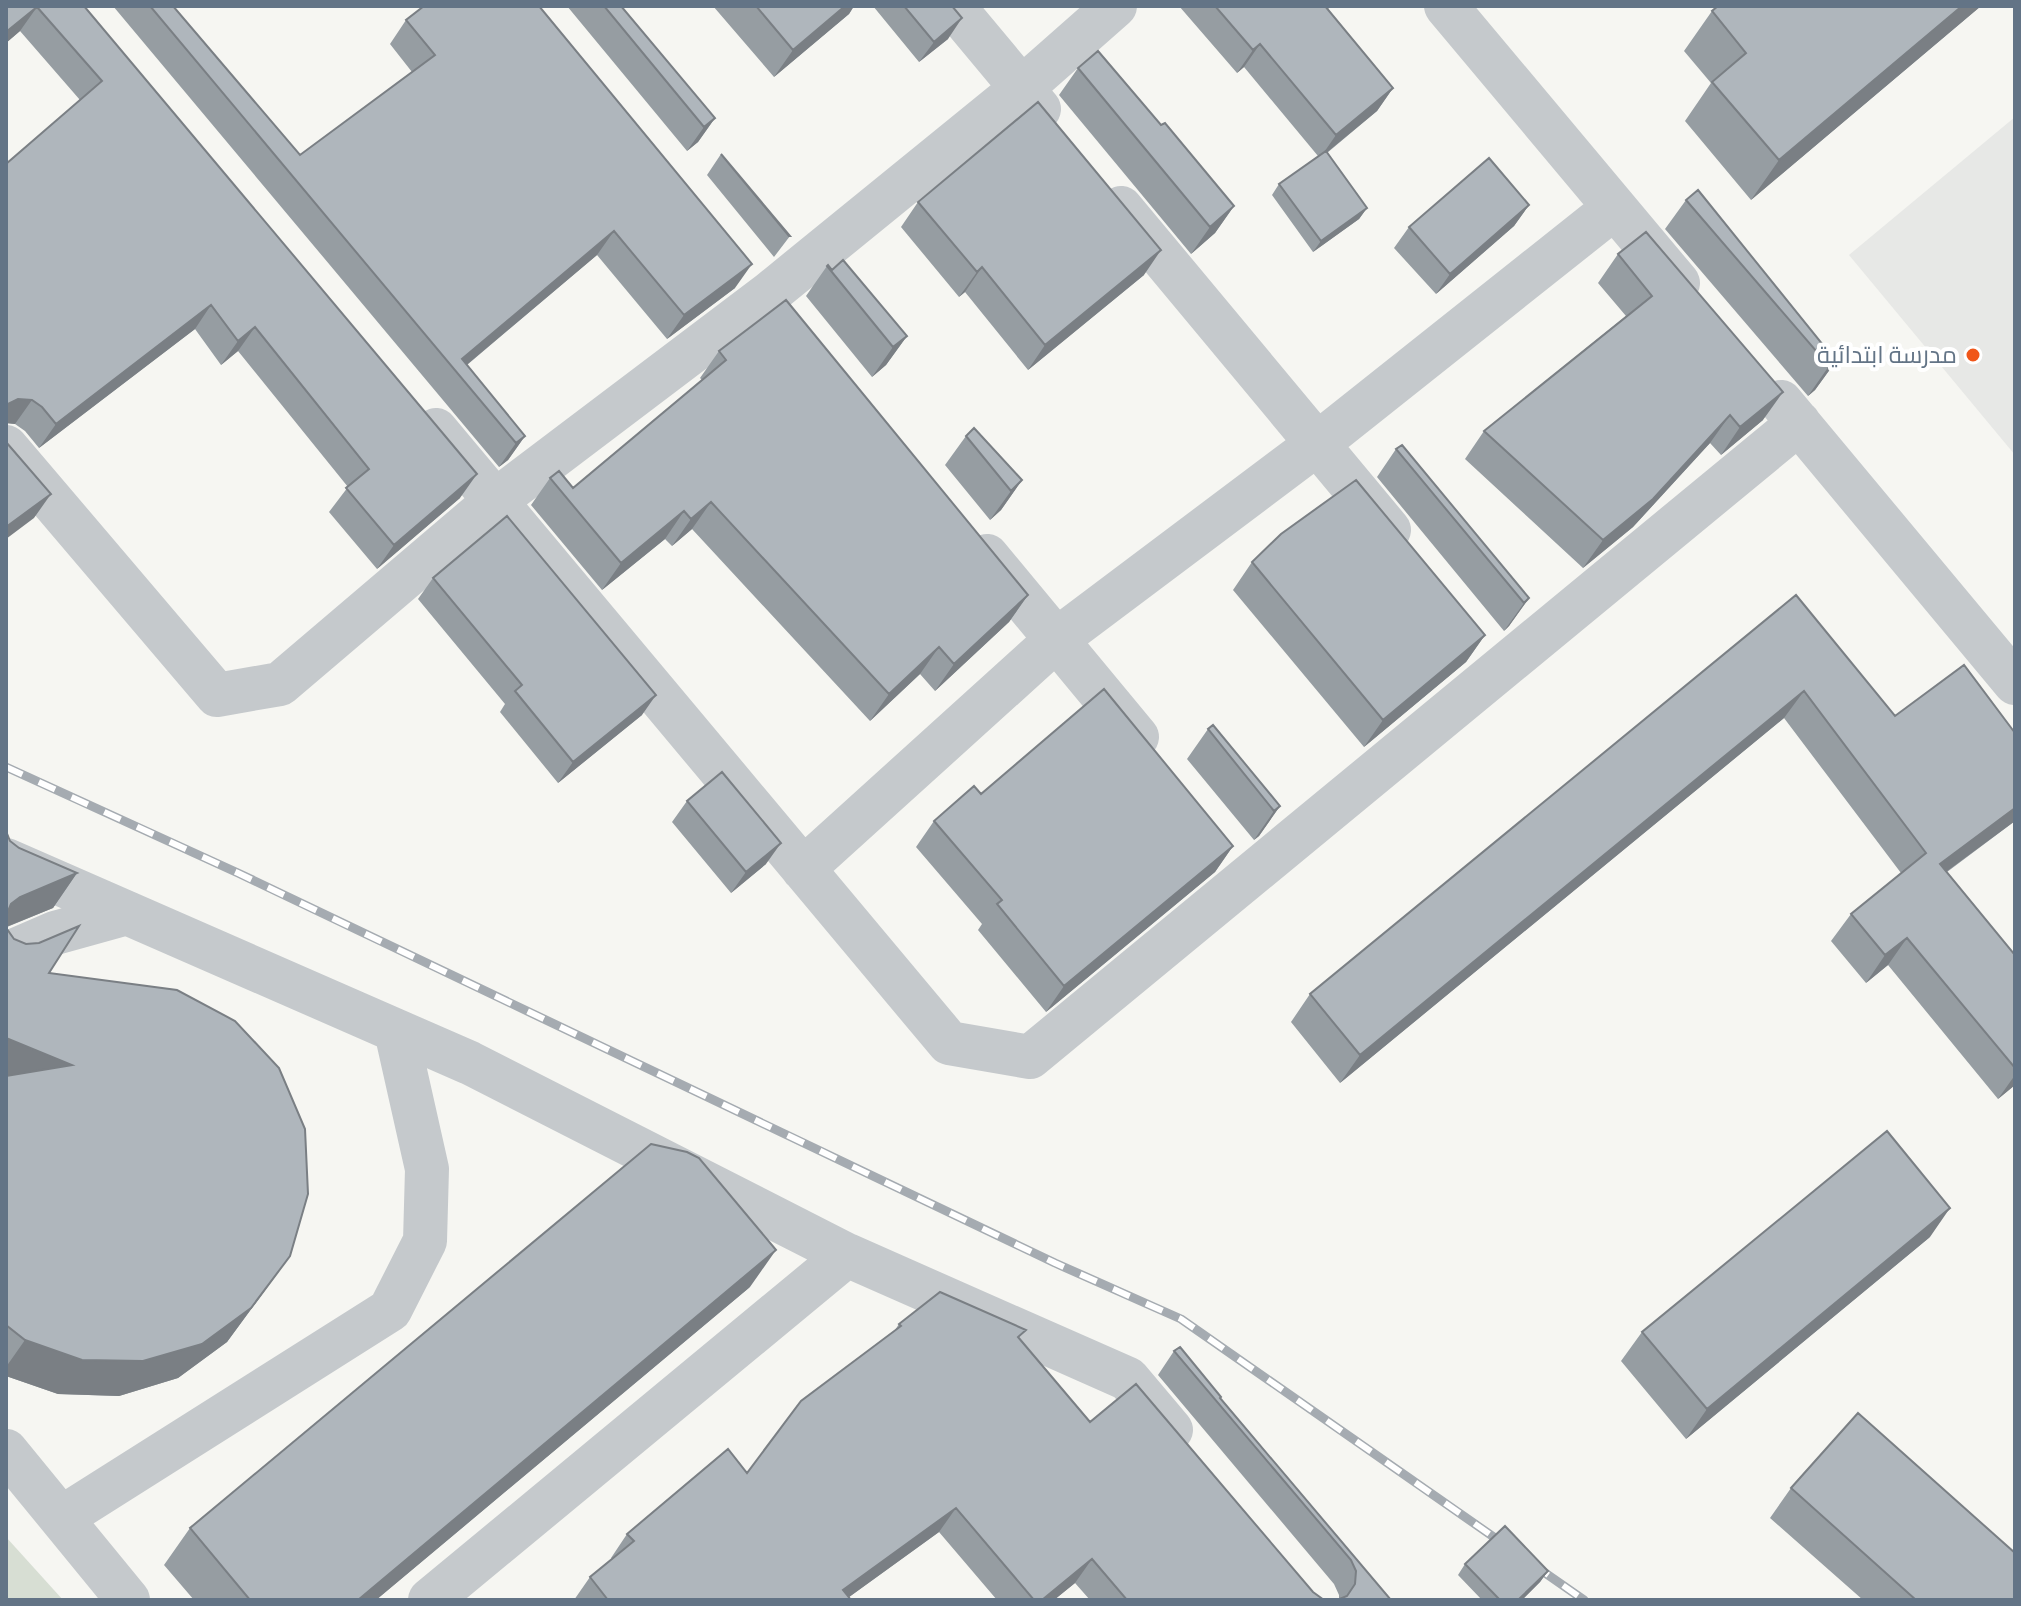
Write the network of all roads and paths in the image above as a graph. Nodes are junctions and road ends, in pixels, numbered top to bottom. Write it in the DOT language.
graph roads {
  1 [pos="953,6"];
  2 [pos="1115,6"];
  3 [pos="1446,6"];
  4 [pos="1022,88"];
  5 [pos="1062,137"];
  6 [pos="1093,174"];
  7 [pos="1614,208"];
  8 [pos="1706,316"];
  9 [pos="1758,375"];
  10 [pos="414,404"];
  11 [pos="1799,423"];
  12 [pos="1317,444"];
  13 [pos="6,447"];
  14 [pos="495,501"];
  15 [pos="958,520"];
  16 [pos="1414,561"];
  17 [pos="1056,640"];
  18 [pos="2015,683"];
  19 [pos="1163,769"];
  20 [pos="1221,840"];
  21 [pos="6,860"];
  22 [pos="803,869"];
  23 [pos="1250,875"];
  24 [pos="127,913"];
  25 [pos="6,954"];
  26 [pos="396,1031"];
  27 [pos="847,1255"];
  28 [pos="6,1451"];
  29 [pos="1197,1460"];
  30 [pos="61,1518"];
  31 [pos="128,1600"];
  32 [pos="430,1600"];
  1 -- 4 [label="street"];
  2 -- 4 [label="street"];
  3 -- 7 [label="street"];
  4 -- 5 [label="street"];
  4 -- 14 [label="street"];
  6 -- 12 [label="street"];
  7 -- 8 [label="street"];
  7 -- 12 [label="street"];
  9 -- 11 [label="street"];
  10 -- 14 [label="street"];
  11 -- 18 [label="street"];
  11 -- 23 [label="street"];
  12 -- 16 [label="street"];
  12 -- 17 [label="street"];
  13 -- 14 [label="street"];
  14 -- 22 [label="street"];
  15 -- 17 [label="street"];
  17 -- 19 [label="street"];
  17 -- 22 [label="street"];
  20 -- 23 [label="street"];
  21 -- 24 [label="street"];
  22 -- 23 [label="street"];
  24 -- 25 [label="street"];
  24 -- 26 [label="street"];
  26 -- 27 [label="street"];
  26 -- 30 [label="street"];
  27 -- 29 [label="street"];
  27 -- 32 [label="street"];
  28 -- 30 [label="street"];
  30 -- 31 [label="street"];
}
